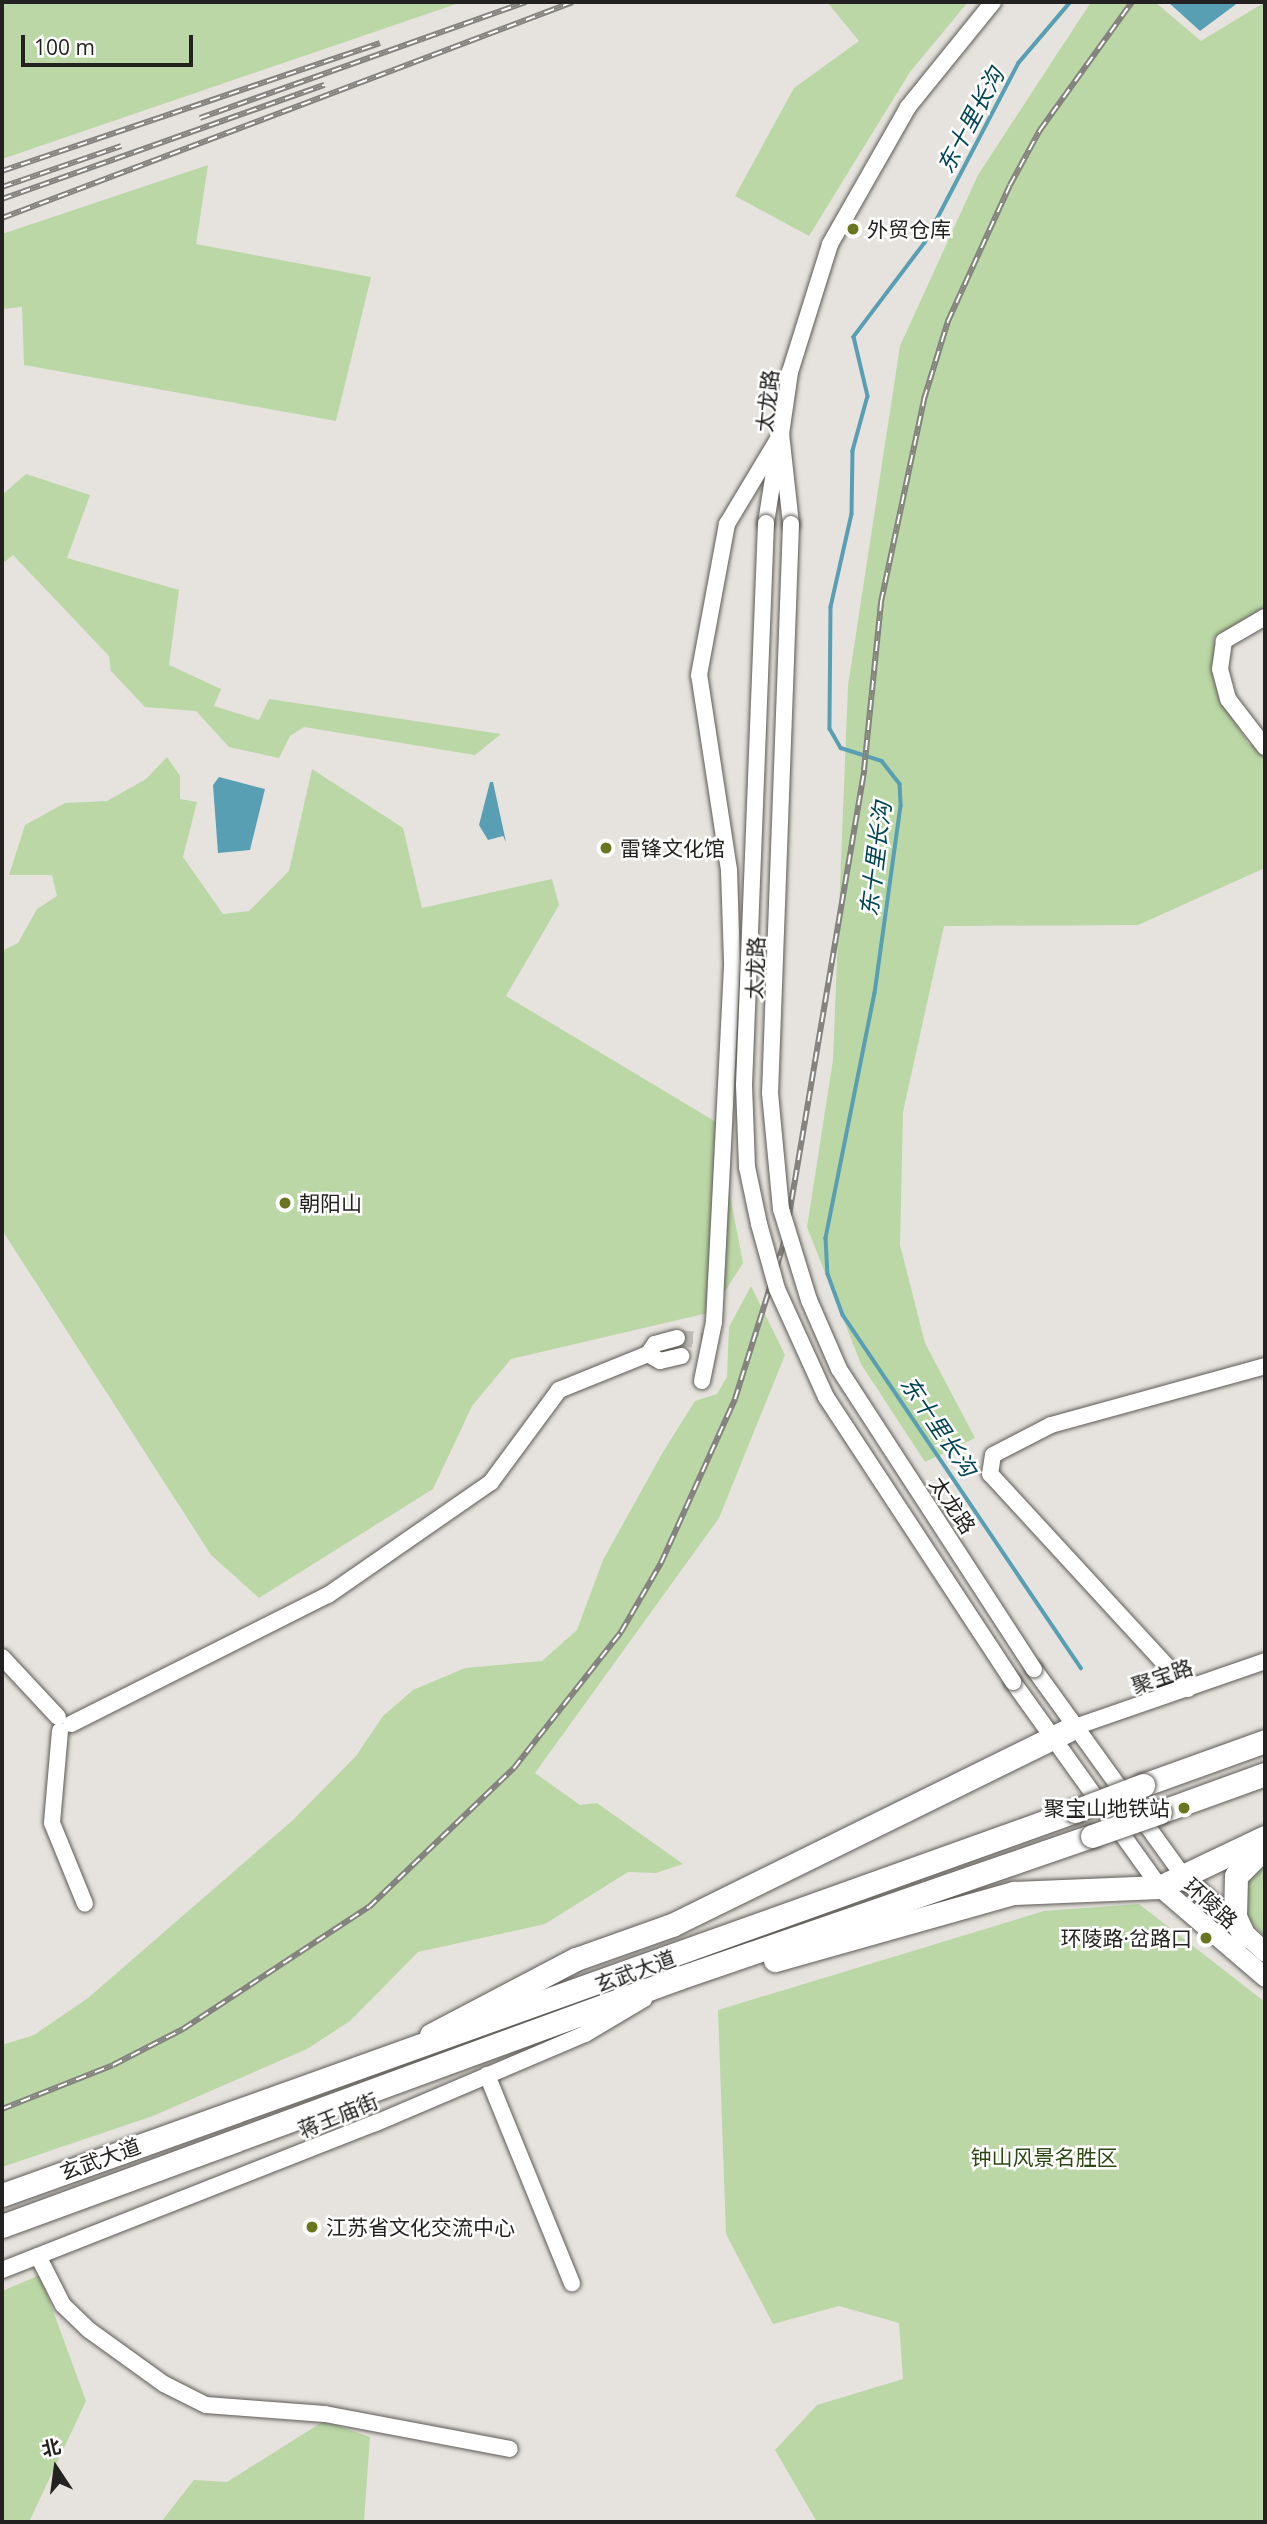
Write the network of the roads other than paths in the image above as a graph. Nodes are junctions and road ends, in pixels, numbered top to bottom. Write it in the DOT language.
graph roads {
  1 [pos="993,2"];
  2 [pos="781,434"];
  3 [pos="1265,617"];
  4 [pos="1265,747"];
  5 [pos="677,1338"];
  6 [pos="648,1354"];
  7 [pos="681,1356"];
  8 [pos="1265,1366"];
  9 [pos="702,1381"];
  10 [pos="2,1657"];
  11 [pos="1265,1661"];
  12 [pos="1188,1689"];
  13 [pos="63,1724"];
  14 [pos="1072,1728"];
  15 [pos="1051,1739"];
  16 [pos="1265,1741"];
  17 [pos="1265,1774"];
  18 [pos="1265,1837"];
  19 [pos="1265,1847"];
  20 [pos="1184,1877"];
  21 [pos="1160,1887"];
  22 [pos="85,1904"];
  23 [pos="1244,1936"];
  24 [pos="1265,1952"];
  25 [pos="1265,1977"];
  26 [pos="679,1978"];
  27 [pos="389,2060"];
  28 [pos="487,2075"];
  29 [pos="2,2195"];
  30 [pos="2,2226"];
  31 [pos="38,2256"];
  32 [pos="2,2270"];
  33 [pos="572,2283"];
  34 [pos="510,2449"];
  1 -- 2 [label="street, 太龙路"];
  2 -- 9 [label="street"];
  2 -- 14 [label="street, 太龙路, bridge"];
  2 -- 15 [label="street, bridge"];
  3 -- 4 [label="street"];
  5 -- 6 [label="street"];
  6 -- 7 [label="street"];
  6 -- 13 [label="street"];
  8 -- 12 [label="street"];
  10 -- 13 [label="street"];
  11 -- 12 [label="street, 聚宝路"];
  12 -- 14 [label="street, 聚宝路"];
  13 -- 22 [label="street"];
  14 -- 15 [label="highway"];
  14 -- 20 [label="street, 太龙路"];
  15 -- 21 [label="street"];
  15 -- 27 [label="highway"];
  16 -- 27 [label="highway, 玄武大道, bridge"];
  17 -- 26 [label="highway, 玄武大道, bridge"];
  18 -- 20 [label="highway"];
  19 -- 23 [label="highway"];
  20 -- 21 [label="highway"];
  20 -- 23 [label="main road, 环陵路"];
  21 -- 25 [label="main road, 环陵路"];
  21 -- 26 [label="highway"];
  23 -- 24 [label="main road, 环陵路"];
  26 -- 28 [label="street, 蒋王庙街"];
  26 -- 30 [label="highway, 玄武大道"];
  27 -- 29 [label="highway, 玄武大道"];
  28 -- 31 [label="street, 蒋王庙街"];
  28 -- 33 [label="street"];
  31 -- 32 [label="street, 蒋王庙街"];
  31 -- 34 [label="street"];
}
